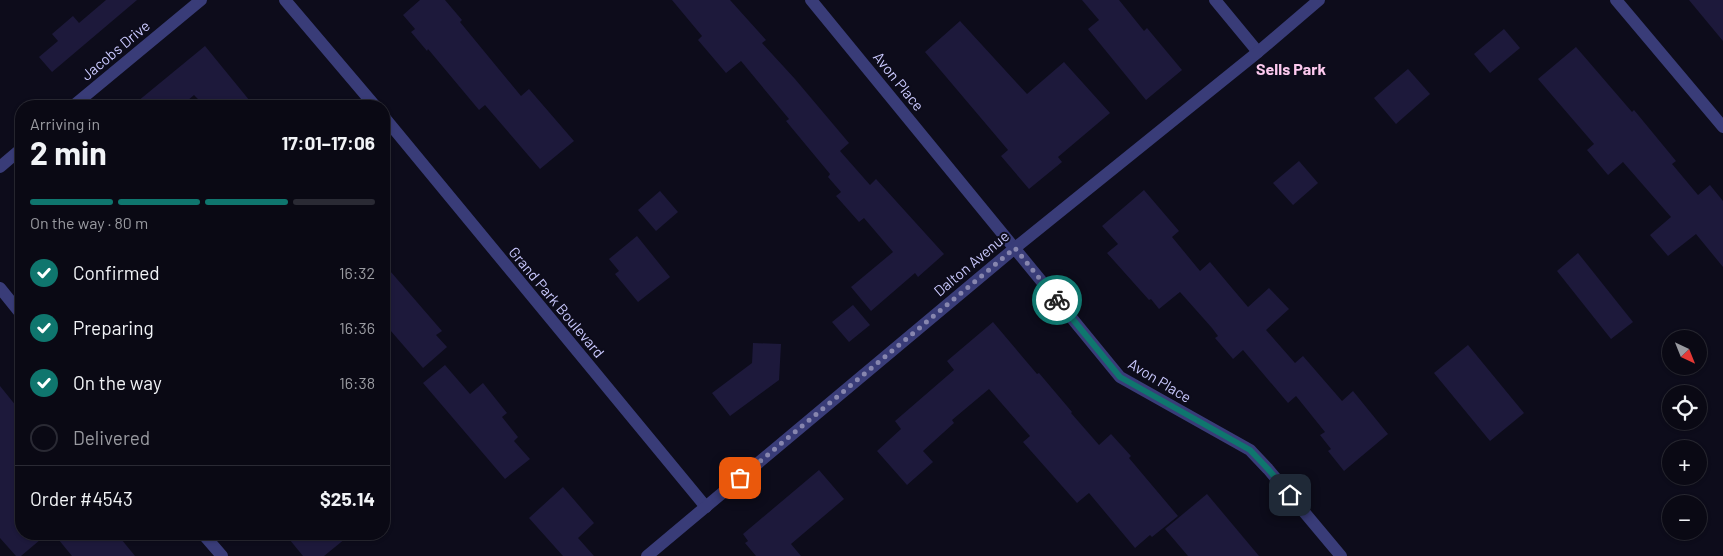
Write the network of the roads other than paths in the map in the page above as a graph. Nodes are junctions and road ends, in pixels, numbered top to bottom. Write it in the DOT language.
graph roads {
  1 [pos="201,0"];
  2 [pos="285,0"];
  3 [pos="811,0"];
  4 [pos="1215,0"];
  5 [pos="1319,0"];
  6 [pos="1616,0"];
  7 [pos="1258,52"];
  8 [pos="80,100"];
  9 [pos="370,100"];
  10 [pos="390,124"];
  11 [pos="1723,127"];
  12 [pos="15,154"];
  13 [pos="0,167"];
  14 [pos="1015,248"];
  15 [pos="0,288"];
  16 [pos="15,307"];
  17 [pos="706,507"];
  18 [pos="208,540"];
  19 [pos="222,556"];
  20 [pos="647,556"];
  21 [pos="1341,556"];
  1 -- 8 [label="street, Jacobs Drive"];
  2 -- 9 [label="street"];
  3 -- 14 [label="street, Avon Place"];
  4 -- 7 [label="street"];
  5 -- 7 [label="street, Dalton Avenue"];
  6 -- 11 [label="street"];
  7 -- 14 [label="street, Dalton Avenue"];
  10 -- 17 [label="street, Grand Park Boulevard"];
  12 -- 13 [label="street"];
  14 -- 17 [label="street, Dalton Avenue"];
  14 -- 21 [label="street, Avon Place"];
  15 -- 16 [label="street"];
  17 -- 20 [label="street, Dalton Avenue"];
  18 -- 19 [label="street"];
}
